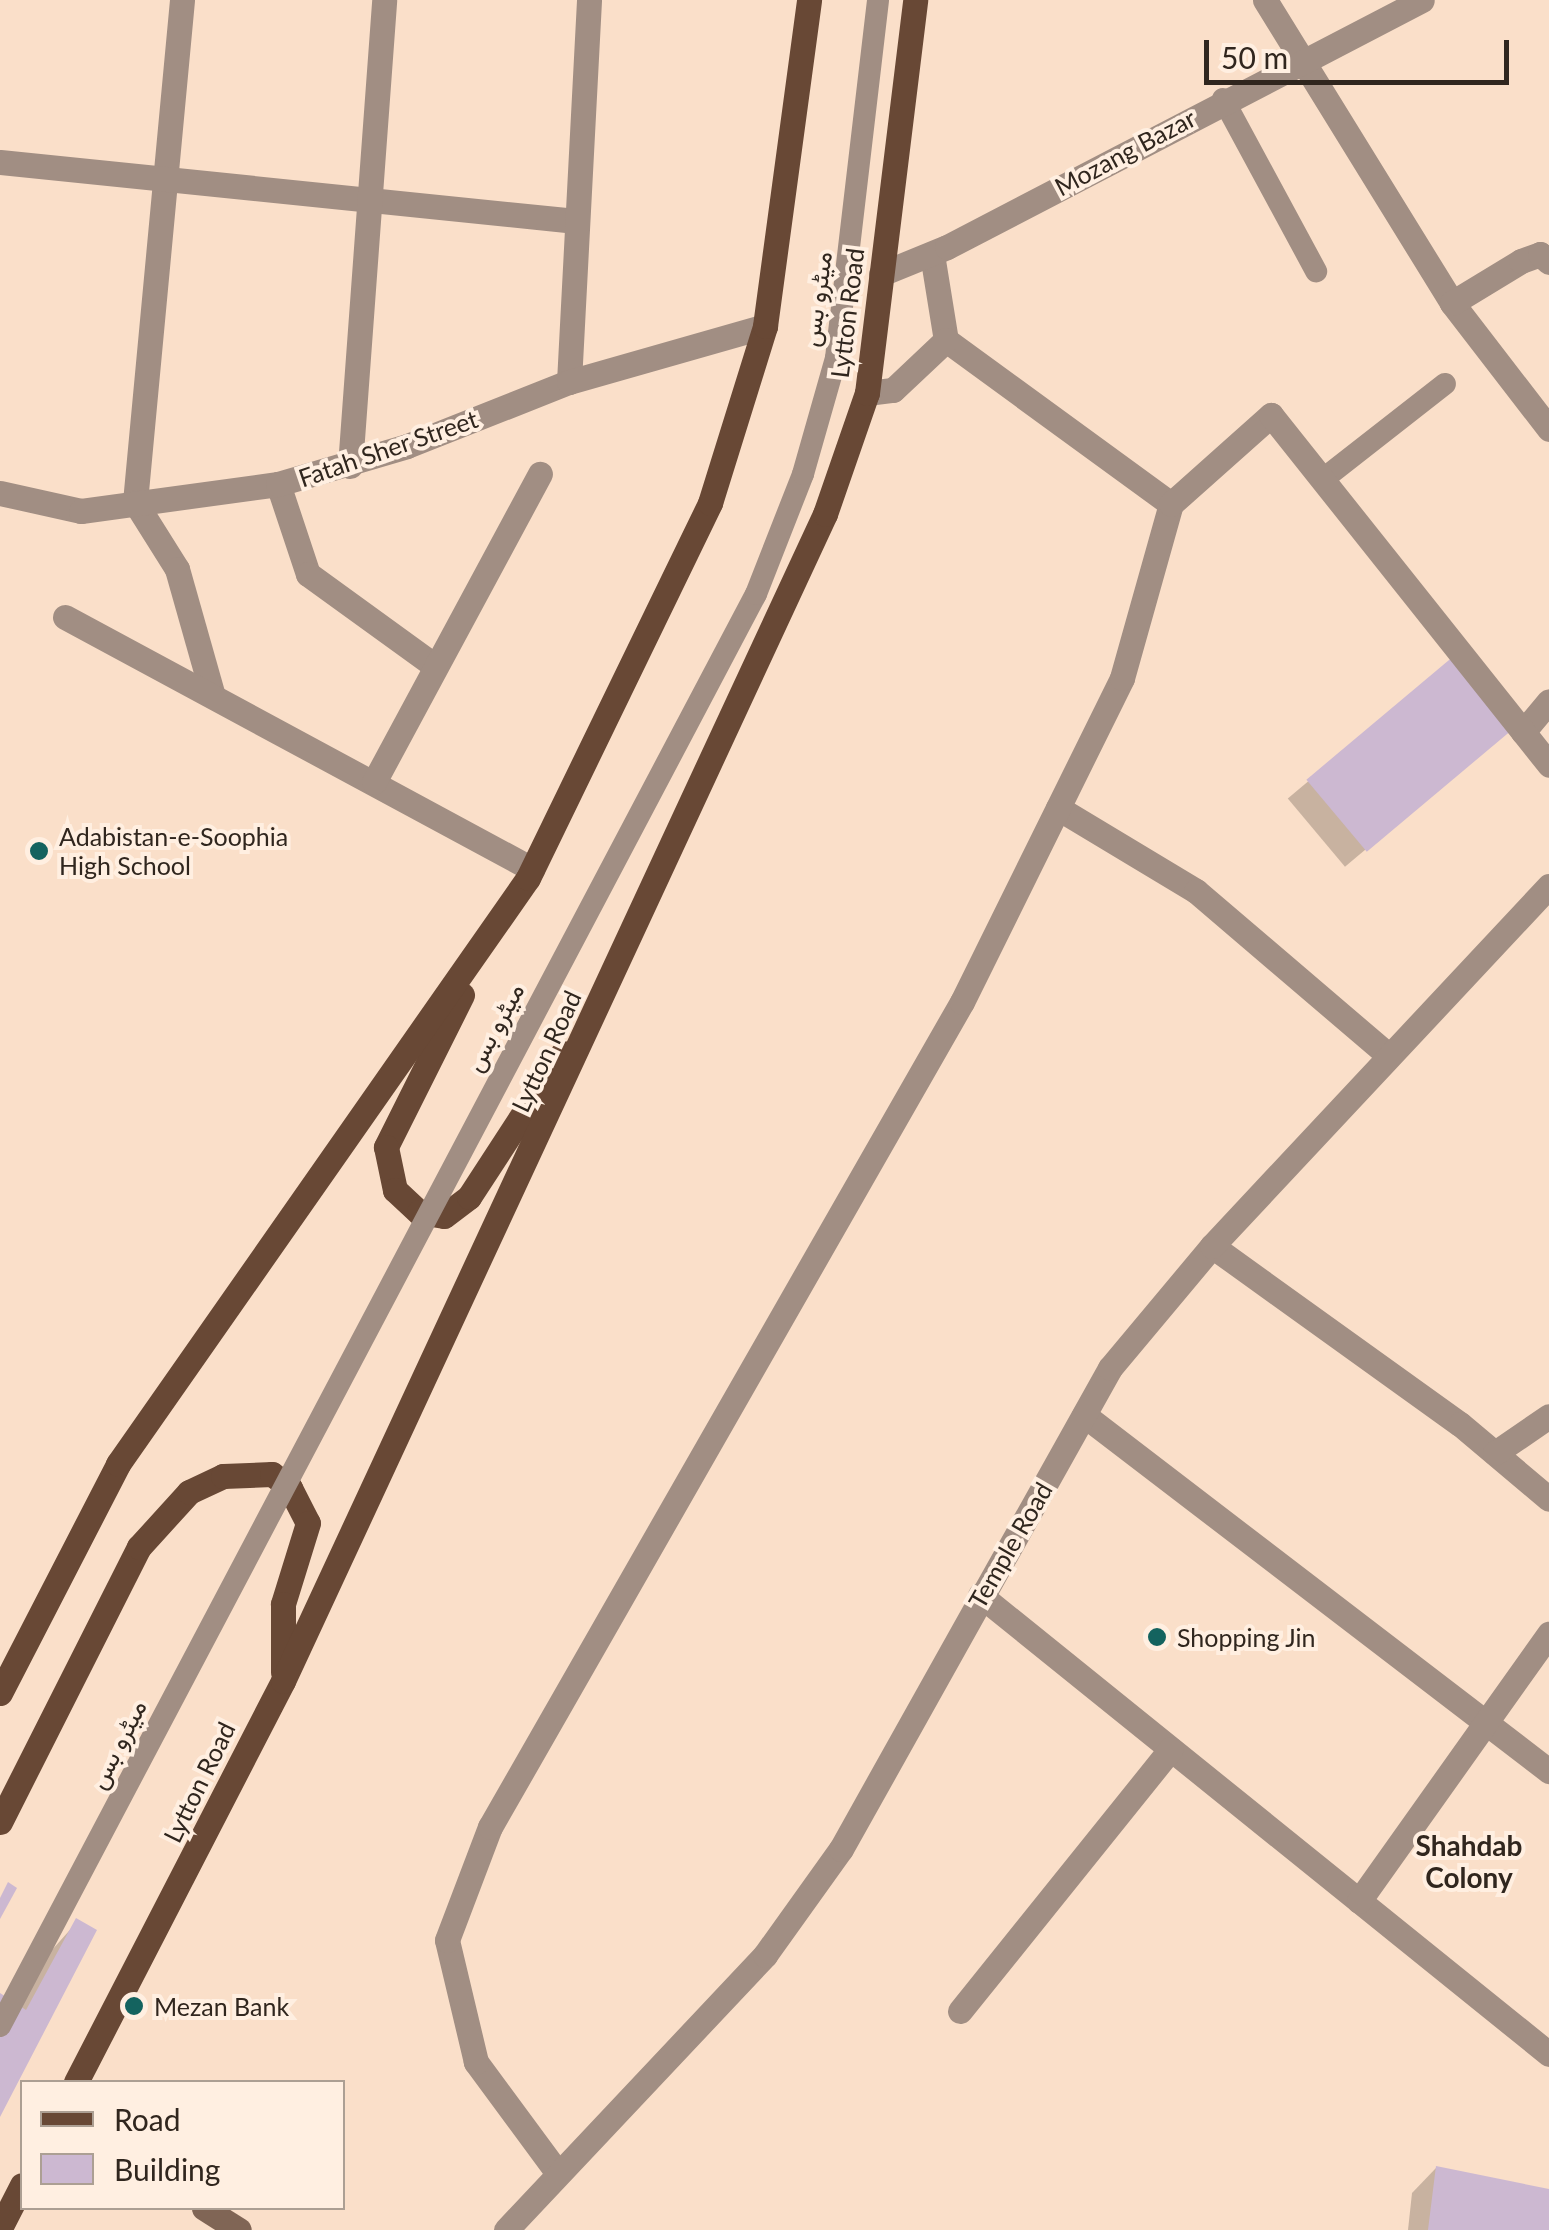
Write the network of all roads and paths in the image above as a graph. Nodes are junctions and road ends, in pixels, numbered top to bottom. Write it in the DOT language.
graph roads {
  1 [pos="182,0"];
  2 [pos="384,0"];
  3 [pos="589,0"];
  4 [pos="809,0"];
  5 [pos="878,0"];
  6 [pos="915,0"];
  7 [pos="1265,0"];
  8 [pos="1422,0"];
  9 [pos="1305,59"];
  10 [pos="1223,99"];
  11 [pos="0,162"];
  12 [pos="166,179"];
  13 [pos="367,200"];
  14 [pos="576,221"];
  15 [pos="932,254"];
  16 [pos="1549,262"];
  17 [pos="1316,272"];
  18 [pos="882,274"];
  19 [pos="1452,303"];
  20 [pos="766,326"];
  21 [pos="946,340"];
  22 [pos="569,382"];
  23 [pos="1445,384"];
  24 [pos="867,393"];
  25 [pos="1549,430"];
  26 [pos="350,466"];
  27 [pos="540,474"];
  28 [pos="1322,480"];
  29 [pos="278,484"];
  30 [pos="0,493"];
  31 [pos="135,502"];
  32 [pos="1171,504"];
  33 [pos="64,617"];
  34 [pos="435,666"];
  35 [pos="213,696"];
  36 [pos="1549,701"];
  37 [pos="1523,732"];
  38 [pos="1549,765"];
  39 [pos="374,782"];
  40 [pos="1058,808"];
  41 [pos="530,874"];
  42 [pos="1549,886"];
  43 [pos="637,928"];
  44 [pos="1388,1055"];
  45 [pos="1212,1246"];
  46 [pos="1084,1415"];
  47 [pos="1549,1416"];
  48 [pos="1495,1454"];
  49 [pos="1549,1499"];
  50 [pos="980,1595"];
  51 [pos="1549,1634"];
  52 [pos="283,1680"];
  53 [pos="0,1693"];
  54 [pos="1486,1723"];
  55 [pos="1171,1749"];
  56 [pos="1549,1771"];
  57 [pos="0,1822"];
  58 [pos="1359,1901"];
  59 [pos="960,2011"];
  60 [pos="0,2026"];
  61 [pos="1549,2054"];
  62 [pos="79,2080"];
  63 [pos="557,2172"];
  64 [pos="20,2189"];
  65 [pos="207,2210"];
  66 [pos="0,2228"];
  67 [pos="239,2230"];
  68 [pos="506,2230"];
  1 -- 12 [label="street"];
  2 -- 13 [label="street"];
  3 -- 14 [label="street"];
  4 -- 20 [label="main road"];
  5 -- 60 [label="lane, میٹرو بس, bridge"];
  6 -- 18 [label="main road, Lytton Road"];
  7 -- 9 [label="street"];
  8 -- 9 [label="street, Mozang Bazar"];
  9 -- 10 [label="street, Mozang Bazar"];
  9 -- 19 [label="street"];
  10 -- 15 [label="street, Mozang Bazar"];
  10 -- 17 [label="lane"];
  11 -- 12 [label="street"];
  12 -- 13 [label="street"];
  12 -- 31 [label="street"];
  13 -- 14 [label="street"];
  13 -- 26 [label="street"];
  14 -- 22 [label="street"];
  15 -- 18 [label="street, Mozang Bazar"];
  15 -- 21 [label="street"];
  16 -- 19 [label="street"];
  18 -- 24 [label="main road, Lytton Road"];
  19 -- 25 [label="street"];
  20 -- 22 [label="street, Fatah Sher Street"];
  20 -- 41 [label="main road"];
  21 -- 24 [label="street"];
  21 -- 32 [label="street"];
  22 -- 26 [label="street, Fatah Sher Street"];
  23 -- 28 [label="lane"];
  24 -- 43 [label="main road, Lytton Road"];
  26 -- 29 [label="street, Fatah Sher Street"];
  27 -- 34 [label="street"];
  28 -- 32 [label="street"];
  28 -- 37 [label="street"];
  29 -- 31 [label="street, Fatah Sher Street"];
  29 -- 34 [label="street"];
  30 -- 31 [label="street, Fatah Sher Street"];
  31 -- 35 [label="street"];
  32 -- 40 [label="street"];
  33 -- 35 [label="street"];
  34 -- 39 [label="street"];
  35 -- 39 [label="street"];
  36 -- 37 [label="street"];
  37 -- 38 [label="street"];
  39 -- 41 [label="street"];
  40 -- 44 [label="street"];
  40 -- 63 [label="street"];
  41 -- 43 [label="main road"];
  41 -- 53 [label="main road"];
  42 -- 44 [label="street, Temple Road"];
  43 -- 52 [label="main road, Lytton Road"];
  44 -- 45 [label="street, Temple Road"];
  45 -- 46 [label="street, Temple Road"];
  45 -- 48 [label="street"];
  46 -- 50 [label="street, Temple Road"];
  46 -- 54 [label="street"];
  47 -- 48 [label="street"];
  48 -- 49 [label="street"];
  50 -- 55 [label="street"];
  50 -- 63 [label="street, Temple Road"];
  51 -- 54 [label="street"];
  52 -- 57 [label="main road"];
  52 -- 62 [label="main road, Lytton Road"];
  54 -- 56 [label="street"];
  54 -- 58 [label="street"];
  55 -- 58 [label="street"];
  55 -- 59 [label="street"];
  58 -- 61 [label="street"];
  63 -- 68 [label="street, Temple Road"];
  64 -- 66 [label="main road"];
  65 -- 67 [label="main road"];
}
